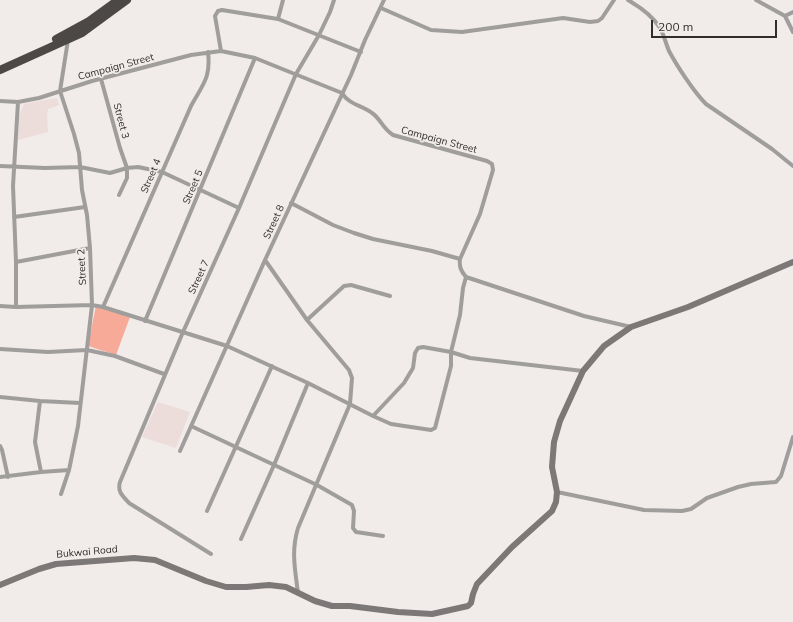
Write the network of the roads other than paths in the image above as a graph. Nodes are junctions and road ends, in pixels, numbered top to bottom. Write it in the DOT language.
graph roads {
  1 [pos="118,0"];
  2 [pos="127,0"];
  3 [pos="283,0"];
  4 [pos="334,0"];
  5 [pos="384,0"];
  6 [pos="614,0"];
  7 [pos="628,0"];
  8 [pos="756,0"];
  9 [pos="381,8"];
  10 [pos="793,12"];
  11 [pos="785,16"];
  12 [pos="278,19"];
  13 [pos="793,32"];
  14 [pos="319,35"];
  15 [pos="68,40"];
  16 [pos="221,50"];
  17 [pos="208,52"];
  18 [pos="361,52"];
  19 [pos="255,58"];
  20 [pos="0,65"];
  21 [pos="0,70"];
  22 [pos="296,74"];
  23 [pos="101,79"];
  24 [pos="60,91"];
  25 [pos="342,92"];
  26 [pos="0,101"];
  27 [pos="18,102"];
  28 [pos="0,166"];
  29 [pos="793,166"];
  30 [pos="14,167"];
  31 [pos="80,167"];
  32 [pos="127,168"];
  33 [pos="162,172"];
  34 [pos="200,190"];
  35 [pos="119,195"];
  36 [pos="291,203"];
  37 [pos="85,208"];
  38 [pos="239,208"];
  39 [pos="14,217"];
  40 [pos="90,248"];
  41 [pos="265,260"];
  42 [pos="460,260"];
  43 [pos="16,262"];
  44 [pos="792,265"];
  45 [pos="466,276"];
  46 [pos="390,296"];
  47 [pos="92,305"];
  48 [pos="0,306"];
  49 [pos="16,307"];
  50 [pos="103,307"];
  51 [pos="307,320"];
  52 [pos="145,321"];
  53 [pos="630,327"];
  54 [pos="183,332"];
  55 [pos="227,346"];
  56 [pos="0,349"];
  57 [pos="87,350"];
  58 [pos="451,352"];
  59 [pos="272,366"];
  60 [pos="583,371"];
  61 [pos="164,374"];
  62 [pos="308,383"];
  63 [pos="0,397"];
  64 [pos="40,401"];
  65 [pos="80,403"];
  66 [pos="350,404"];
  67 [pos="372,416"];
  68 [pos="191,426"];
  69 [pos="793,437"];
  70 [pos="0,446"];
  71 [pos="236,446"];
  72 [pos="180,452"];
  73 [pos="274,465"];
  74 [pos="69,470"];
  75 [pos="41,472"];
  76 [pos="8,477"];
  77 [pos="0,478"];
  78 [pos="317,485"];
  79 [pos="557,492"];
  80 [pos="61,494"];
  81 [pos="207,511"];
  82 [pos="383,536"];
  83 [pos="241,539"];
  84 [pos="210,554"];
  85 [pos="0,585"];
  86 [pos="298,593"];
  1 -- 20 [label="highway"];
  2 -- 15 [label="highway"];
  3 -- 12 [label="street"];
  4 -- 14 [label="street, Street 7"];
  5 -- 9 [label="street, Street 8"];
  6 -- 9 [label="street"];
  7 -- 29 [label="street"];
  8 -- 11 [label="street"];
  9 -- 18 [label="street, Street 8"];
  10 -- 11 [label="street"];
  11 -- 13 [label="street"];
  12 -- 14 [label="street"];
  12 -- 16 [label="street"];
  14 -- 18 [label="street"];
  14 -- 22 [label="street, Street 7"];
  15 -- 21 [label="highway"];
  15 -- 24 [label="street, Street 2"];
  16 -- 17 [label="street, Campaign Street"];
  16 -- 19 [label="street, Campaign Street"];
  17 -- 23 [label="street, Campaign Street"];
  17 -- 33 [label="street, Street 4"];
  18 -- 25 [label="street, Street 8"];
  19 -- 22 [label="street, Campaign Street"];
  19 -- 34 [label="street, Street 5"];
  22 -- 25 [label="street, Campaign Street"];
  22 -- 38 [label="street, Street 7"];
  23 -- 24 [label="street, Campaign Street"];
  23 -- 32 [label="street, Street 3"];
  24 -- 27 [label="street, Campaign Street"];
  24 -- 31 [label="street, Street 2"];
  25 -- 36 [label="street, Street 8"];
  25 -- 42 [label="street, Campaign Street"];
  26 -- 27 [label="street, Campaign Street"];
  27 -- 30 [label="street"];
  28 -- 30 [label="street"];
  30 -- 31 [label="street"];
  30 -- 39 [label="street"];
  31 -- 32 [label="street"];
  31 -- 37 [label="street, Street 2"];
  32 -- 33 [label="street"];
  32 -- 35 [label="street"];
  33 -- 34 [label="street"];
  33 -- 50 [label="street, Street 4"];
  34 -- 38 [label="street"];
  34 -- 52 [label="street, Street 5"];
  36 -- 41 [label="street, Street 8"];
  36 -- 42 [label="street"];
  37 -- 39 [label="street"];
  37 -- 40 [label="street, Street 2"];
  38 -- 54 [label="street, Street 7"];
  39 -- 43 [label="street"];
  40 -- 43 [label="street"];
  40 -- 47 [label="street, Street 2"];
  41 -- 51 [label="street"];
  41 -- 55 [label="street, Street 8"];
  42 -- 45 [label="street"];
  43 -- 49 [label="street"];
  44 -- 53 [label="street"];
  45 -- 53 [label="street"];
  45 -- 58 [label="street"];
  46 -- 51 [label="street"];
  47 -- 49 [label="street"];
  47 -- 50 [label="street"];
  47 -- 57 [label="street, Street 2"];
  48 -- 49 [label="street"];
  50 -- 52 [label="street"];
  51 -- 66 [label="street"];
  52 -- 54 [label="street"];
  53 -- 60 [label="street"];
  54 -- 55 [label="street"];
  54 -- 61 [label="street, Street 7"];
  55 -- 59 [label="street"];
  55 -- 68 [label="street, Street 8"];
  56 -- 57 [label="street"];
  57 -- 61 [label="street"];
  57 -- 65 [label="street, Street 2"];
  58 -- 60 [label="street"];
  58 -- 67 [label="street"];
  58 -- 67 [label="street"];
  59 -- 62 [label="street"];
  59 -- 71 [label="street"];
  60 -- 79 [label="street"];
  61 -- 84 [label="street, Street 7"];
  62 -- 66 [label="street"];
  62 -- 73 [label="street"];
  63 -- 64 [label="street"];
  64 -- 65 [label="street"];
  64 -- 75 [label="street"];
  65 -- 74 [label="street, Street 2"];
  66 -- 67 [label="street"];
  66 -- 78 [label="street"];
  68 -- 71 [label="street"];
  68 -- 72 [label="street, Street 8"];
  69 -- 79 [label="street"];
  70 -- 76 [label="street"];
  71 -- 73 [label="street"];
  71 -- 81 [label="street"];
  73 -- 78 [label="street"];
  73 -- 83 [label="street"];
  74 -- 75 [label="street"];
  74 -- 80 [label="street, Street 2"];
  75 -- 76 [label="street"];
  76 -- 77 [label="street"];
  78 -- 82 [label="street"];
  78 -- 86 [label="street"];
  79 -- 86 [label="street, Bukwai Road"];
  85 -- 86 [label="street, Bukwai Road"];
}
